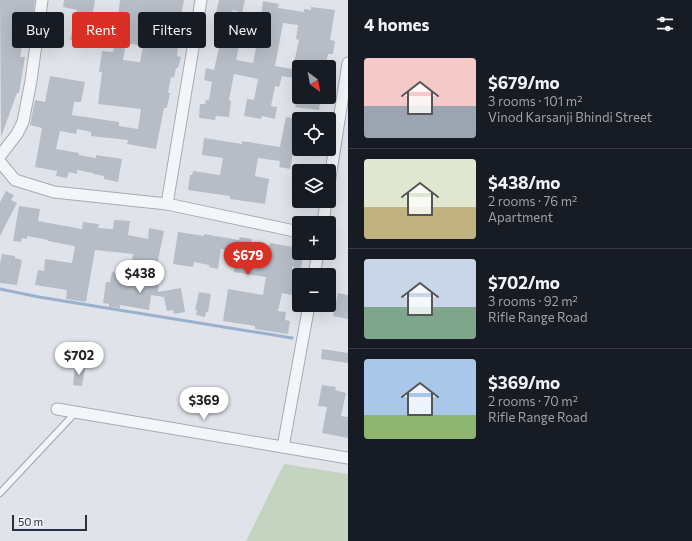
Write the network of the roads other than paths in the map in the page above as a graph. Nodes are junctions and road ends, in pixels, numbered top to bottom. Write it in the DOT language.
graph roads {
  1 [pos="42,0"];
  2 [pos="201,0"];
  3 [pos="348,62"];
  4 [pos="0,156"];
  5 [pos="0,162"];
  6 [pos="332,164"];
  7 [pos="167,204"];
  8 [pos="292,231"];
  9 [pos="308,312"];
  10 [pos="57,409"];
  11 [pos="76,412"];
  12 [pos="283,447"];
  13 [pos="348,458"];
  14 [pos="0,494"];
  1 -- 4 [label="street"];
  2 -- 7 [label="street"];
  3 -- 6 [label="street"];
  5 -- 7 [label="street"];
  7 -- 8 [label="street"];
  9 -- 12 [label="street"];
  10 -- 11 [label="street"];
  11 -- 12 [label="street"];
  11 -- 14 [label="lane"];
  12 -- 13 [label="street"];
}
